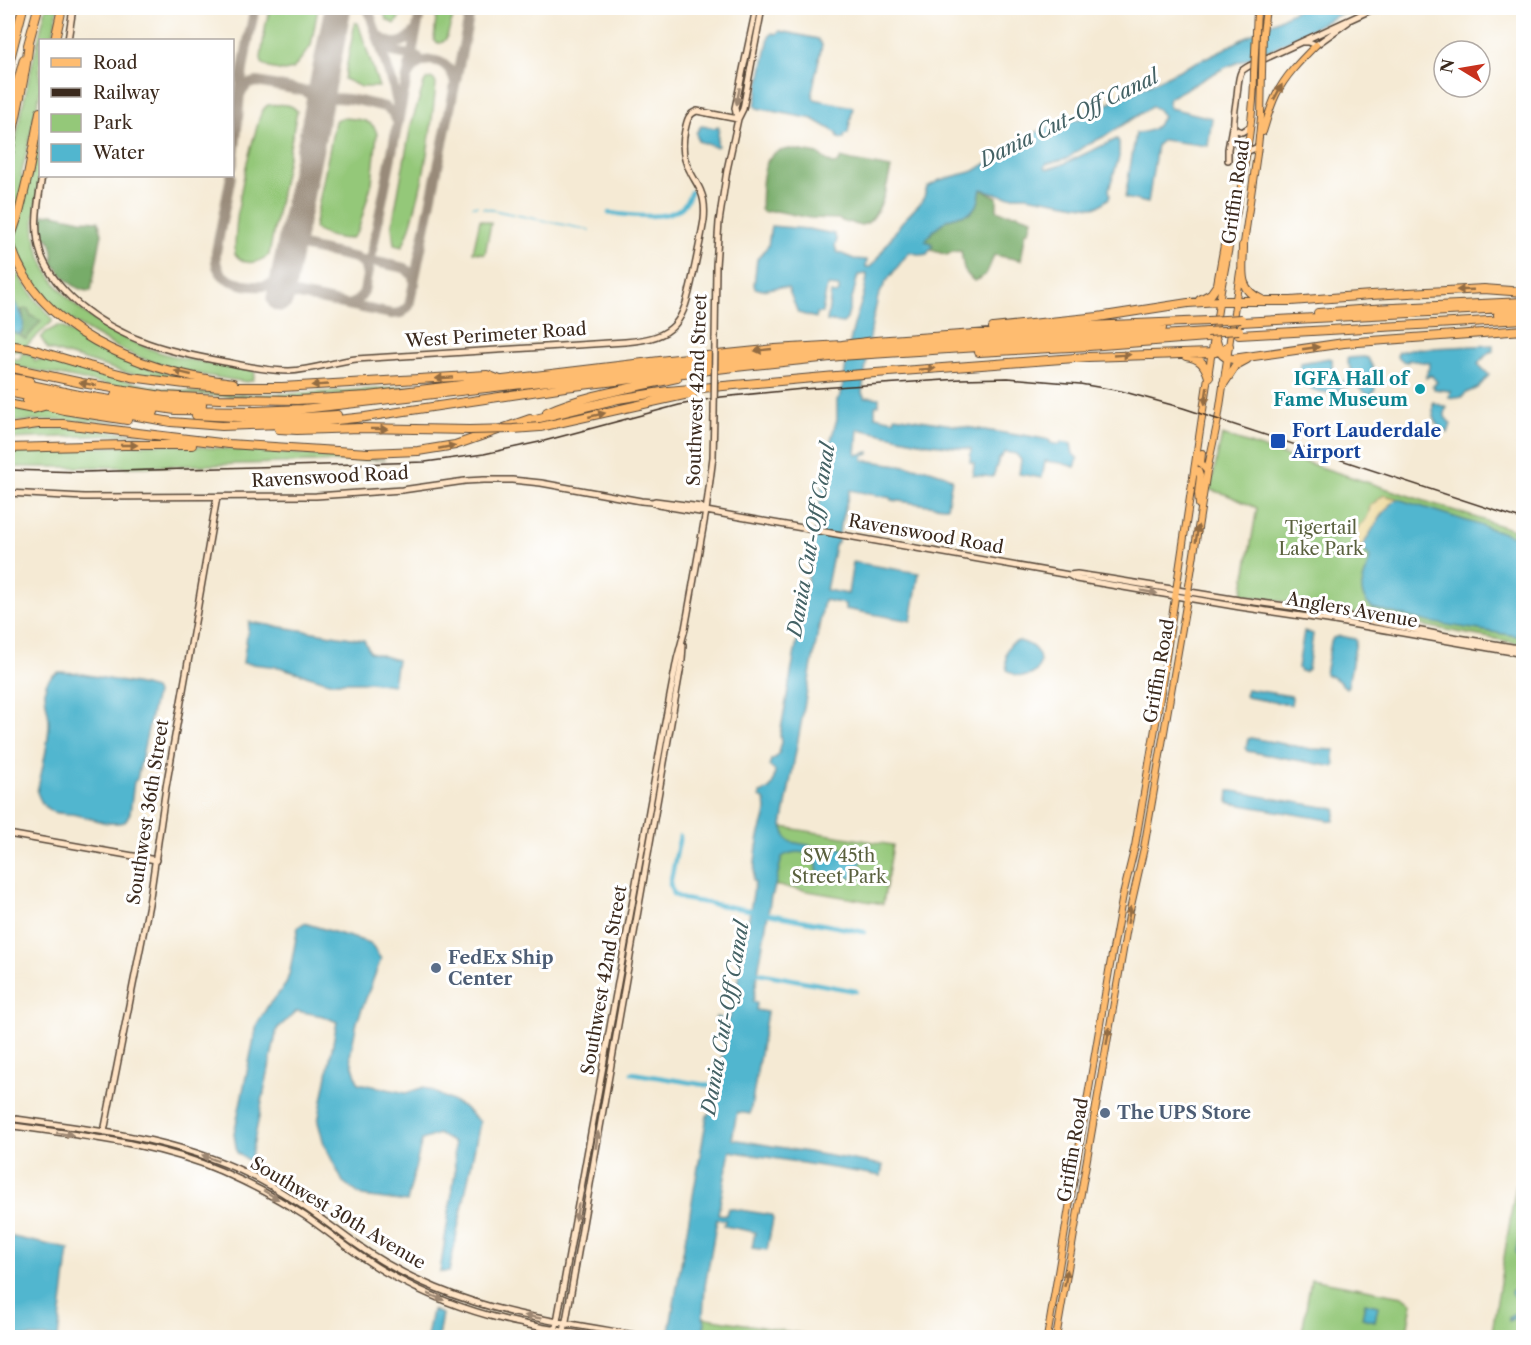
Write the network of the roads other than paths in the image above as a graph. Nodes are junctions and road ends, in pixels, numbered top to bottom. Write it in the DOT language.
graph roads {
  1 [pos="23,8"];
  2 [pos="38,8"];
  3 [pos="62,8"];
  4 [pos="73,8"];
  5 [pos="756,8"];
  6 [pos="762,8"];
  7 [pos="1266,8"];
  8 [pos="1375,8"];
  9 [pos="1257,9"];
  10 [pos="1367,11"];
  11 [pos="55,39"];
  12 [pos="68,39"];
  13 [pos="30,41"];
  14 [pos="1301,42"];
  15 [pos="1316,45"];
  16 [pos="8,67"];
  17 [pos="39,117"];
  18 [pos="8,118"];
  19 [pos="738,119"];
  20 [pos="1234,120"];
  21 [pos="1250,128"];
  22 [pos="1234,129"];
  23 [pos="1258,147"];
  24 [pos="1246,152"];
  25 [pos="8,160"];
  26 [pos="1228,160"];
  27 [pos="42,177"];
  28 [pos="1236,211"];
  29 [pos="8,234"];
  30 [pos="8,245"];
  31 [pos="1243,246"];
  32 [pos="1524,292"];
  33 [pos="1220,301"];
  34 [pos="1236,301"];
  35 [pos="1263,301"];
  36 [pos="1524,302"];
  37 [pos="1195,303"];
  38 [pos="1524,307"];
  39 [pos="1524,314"];
  40 [pos="1524,319"];
  41 [pos="1240,326"];
  42 [pos="1209,330"];
  43 [pos="1524,330"];
  44 [pos="970,334"];
  45 [pos="8,345"];
  46 [pos="1229,346"];
  47 [pos="873,350"];
  48 [pos="1216,352"];
  49 [pos="841,353"];
  50 [pos="1173,353"];
  51 [pos="1254,356"];
  52 [pos="1227,358"];
  53 [pos="8,367"];
  54 [pos="688,376"];
  55 [pos="8,377"];
  56 [pos="1209,377"];
  57 [pos="502,380"];
  58 [pos="1224,383"];
  59 [pos="729,386"];
  60 [pos="282,387"];
  61 [pos="8,388"];
  62 [pos="8,397"];
  63 [pos="8,404"];
  64 [pos="359,404"];
  65 [pos="45,405"];
  66 [pos="527,421"];
  67 [pos="11,427"];
  68 [pos="279,429"];
  69 [pos="1201,435"];
  70 [pos="229,444"];
  71 [pos="8,448"];
  72 [pos="1195,469"];
  73 [pos="1207,471"];
  74 [pos="8,493"];
  75 [pos="217,497"];
  76 [pos="706,511"];
  77 [pos="1200,515"];
  78 [pos="1176,593"];
  79 [pos="1188,595"];
  80 [pos="685,629"];
  81 [pos="1524,649"];
  82 [pos="1524,654"];
  83 [pos="1157,718"];
  84 [pos="1158,763"];
  85 [pos="1149,765"];
  86 [pos="1152,801"];
  87 [pos="648,816"];
  88 [pos="652,828"];
  89 [pos="8,834"];
  90 [pos="156,860"];
  91 [pos="624,952"];
  92 [pos="628,966"];
  93 [pos="1096,1047"];
  94 [pos="1094,1060"];
  95 [pos="1103,1064"];
  96 [pos="1101,1078"];
  97 [pos="8,1118"];
  98 [pos="8,1125"];
  99 [pos="104,1132"];
  100 [pos="557,1321"];
  101 [pos="566,1323"];
  102 [pos="556,1329"];
  103 [pos="564,1331"];
  104 [pos="554,1338"];
  105 [pos="563,1338"];
  106 [pos="604,1338"];
  107 [pos="652,1338"];
  108 [pos="1047,1338"];
  109 [pos="1056,1338"];
  1 -- 16 [label="highway"];
  2 -- 13 [label="highway"];
  3 -- 11 [label="highway"];
  4 -- 12 [label="street"];
  5 -- 19 [label="street, one-way"];
  6 -- 19 [label="street"];
  7 -- 23 [label="main road, Griffin Road, bridge"];
  8 -- 10 [label="street"];
  9 -- 21 [label="main road, Griffin Road, bridge"];
  10 -- 14 [label="street"];
  10 -- 15 [label="street"];
  13 -- 18 [label="highway"];
  13 -- 25 [label="highway"];
  14 -- 15 [label="street"];
  14 -- 20 [label="street"];
  23 -- 15 [label="main road, one-way"];
  17 -- 30 [label="highway, bridge"];
  19 -- 27 [label="street, West Perimeter Road"];
  19 -- 76 [label="street, Southwest 42nd Street, bridge"];
  20 -- 22 [label="street"];
  20 -- 26 [label="street"];
  21 -- 22 [label="street"];
  21 -- 24 [label="main road, Griffin Road"];
  22 -- 24 [label="street"];
  23 -- 24 [label="street"];
  23 -- 31 [label="main road, Griffin Road"];
  24 -- 28 [label="main road, Griffin Road"];
  28 -- 33 [label="main road, Griffin Road"];
  28 -- 37 [label="highway"];
  60 -- 29 [label="highway, one-way"];
  31 -- 34 [label="main road, Griffin Road"];
  31 -- 35 [label="highway"];
  32 -- 35 [label="highway, one-way"];
  33 -- 34 [label="highway"];
  33 -- 37 [label="highway"];
  33 -- 42 [label="main road, Griffin Road"];
  34 -- 35 [label="highway"];
  34 -- 46 [label="main road, Griffin Road"];
  36 -- 41 [label="highway"];
  37 -- 44 [label="highway"];
  38 -- 41 [label="highway"];
  39 -- 41 [label="highway"];
  40 -- 41 [label="highway"];
  41 -- 42 [label="highway"];
  41 -- 42 [label="highway, bridge"];
  42 -- 44 [label="highway"];
  42 -- 47 [label="highway"];
  42 -- 47 [label="highway"];
  42 -- 48 [label="highway"];
  51 -- 43 [label="highway, one-way"];
  44 -- 47 [label="highway"];
  45 -- 60 [label="highway"];
  46 -- 48 [label="highway"];
  46 -- 52 [label="main road, Griffin Road"];
  47 -- 49 [label="highway"];
  47 -- 49 [label="highway"];
  48 -- 50 [label="highway"];
  48 -- 52 [label="highway"];
  48 -- 56 [label="main road, Griffin Road"];
  49 -- 54 [label="highway"];
  49 -- 57 [label="highway, one-way"];
  49 -- 61 [label="highway"];
  49 -- 64 [label="highway"];
  50 -- 56 [label="highway"];
  59 -- 50 [label="highway, one-way"];
  51 -- 52 [label="highway"];
  51 -- 58 [label="highway"];
  52 -- 58 [label="main road, Griffin Road"];
  57 -- 53 [label="highway, one-way"];
  54 -- 66 [label="highway"];
  54 -- 68 [label="highway"];
  55 -- 64 [label="highway"];
  56 -- 69 [label="main road, Griffin Road, one-way"];
  57 -- 60 [label="highway, one-way"];
  58 -- 73 [label="main road, Griffin Road"];
  59 -- 66 [label="highway"];
  68 -- 59 [label="highway, one-way, bridge"];
  61 -- 64 [label="highway"];
  62 -- 65 [label="highway"];
  63 -- 65 [label="highway"];
  65 -- 68 [label="highway"];
  70 -- 66 [label="highway, one-way"];
  67 -- 70 [label="highway"];
  69 -- 72 [label="main road, Griffin Road"];
  69 -- 73 [label="main road"];
  71 -- 70 [label="highway, one-way"];
  72 -- 77 [label="main road"];
  72 -- 78 [label="main road, Griffin Road"];
  73 -- 77 [label="main road, Griffin Road"];
  74 -- 75 [label="street, Ravenswood Road"];
  75 -- 76 [label="street, Ravenswood Road"];
  75 -- 90 [label="street, Southwest 36th Street"];
  76 -- 78 [label="street, Ravenswood Road"];
  76 -- 80 [label="street, Southwest 42nd Street"];
  79 -- 77 [label="main road, Griffin Road, one-way"];
  78 -- 79 [label="street, Anglers Avenue"];
  78 -- 83 [label="main road, Griffin Road"];
  79 -- 81 [label="street, Anglers Avenue"];
  79 -- 82 [label="street, Anglers Avenue"];
  79 -- 84 [label="main road, Griffin Road"];
  80 -- 87 [label="street, Southwest 42nd Street"];
  80 -- 88 [label="street, Southwest 42nd Street"];
  83 -- 84 [label="main road"];
  83 -- 85 [label="main road, Griffin Road"];
  84 -- 86 [label="main road, Griffin Road"];
  85 -- 86 [label="main road"];
  85 -- 93 [label="main road, Griffin Road"];
  95 -- 86 [label="main road, Griffin Road, one-way"];
  87 -- 88 [label="street"];
  87 -- 91 [label="street, Southwest 42nd Street"];
  88 -- 92 [label="street, Southwest 42nd Street"];
  89 -- 90 [label="street"];
  90 -- 99 [label="street, Southwest 36th Street"];
  91 -- 92 [label="street"];
  91 -- 100 [label="street, Southwest 42nd Street, one-way"];
  101 -- 92 [label="street, Southwest 42nd Street, one-way"];
  93 -- 94 [label="main road, Griffin Road"];
  93 -- 95 [label="main road"];
  94 -- 96 [label="main road"];
  94 -- 108 [label="main road, Griffin Road"];
  95 -- 96 [label="main road, Griffin Road"];
  109 -- 96 [label="main road, Griffin Road, one-way"];
  97 -- 99 [label="street, Southwest 30th Avenue"];
  98 -- 102 [label="street, Southwest 30th Avenue, one-way"];
  100 -- 99 [label="street, Southwest 30th Avenue, one-way"];
  100 -- 101 [label="street, Southwest 30th Avenue"];
  100 -- 102 [label="street, Southwest 42nd Street"];
  101 -- 103 [label="street, Southwest 42nd Street"];
  101 -- 107 [label="street, Southwest 30th Avenue"];
  102 -- 103 [label="street, Southwest 30th Avenue"];
  102 -- 104 [label="street, Southwest 42nd Street"];
  103 -- 105 [label="street, Southwest 42nd Street"];
  103 -- 106 [label="street, Southwest 30th Avenue"];
}
